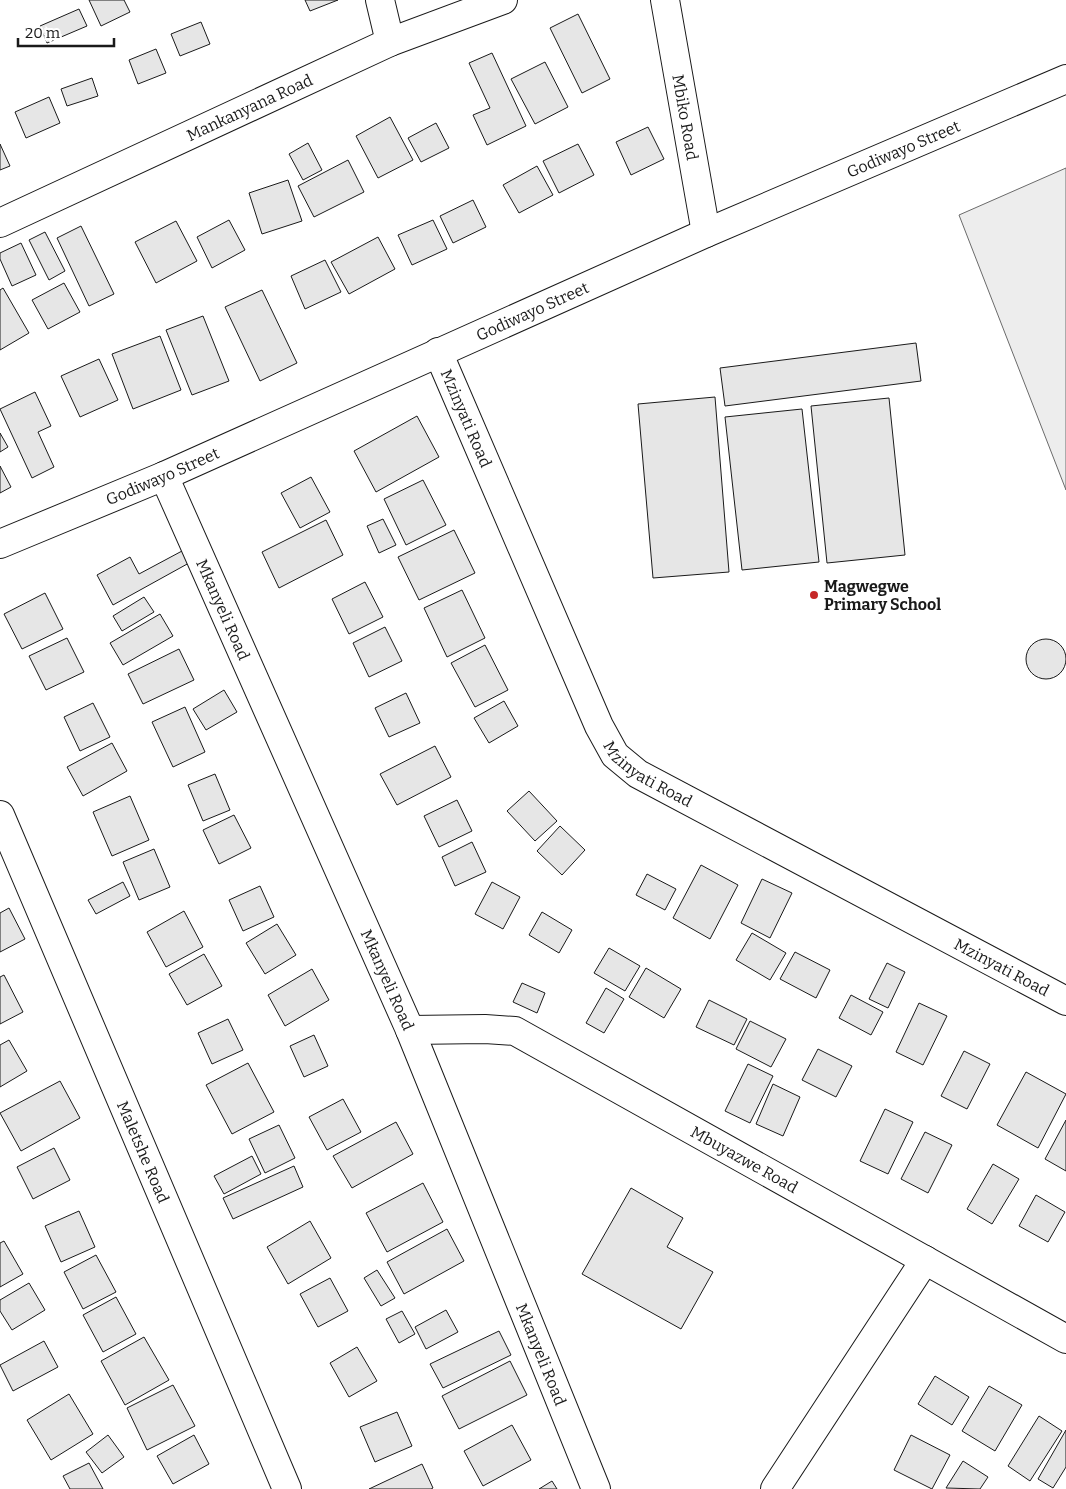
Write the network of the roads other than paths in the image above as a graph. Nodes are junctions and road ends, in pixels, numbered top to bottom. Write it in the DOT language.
graph roads {
  1 [pos="380,0"];
  2 [pos="502,0"];
  3 [pos="665,0"];
  4 [pos="390,42"];
  5 [pos="1066,78"];
  6 [pos="0,223"];
  7 [pos="706,233"];
  8 [pos="438,352"];
  9 [pos="164,476"];
  10 [pos="0,544"];
  11 [pos="0,815"];
  12 [pos="1066,1001"];
  13 [pos="410,1030"];
  14 [pos="925,1260"];
  15 [pos="1066,1339"];
  16 [pos="287,1489"];
  17 [pos="596,1489"];
  18 [pos="775,1489"];
  1 -- 4 [label="street"];
  2 -- 4 [label="street, Mankanyana Road"];
  3 -- 7 [label="street, Mbiko Road"];
  4 -- 6 [label="street, Mankanyana Road"];
  5 -- 7 [label="street, Godiwayo Street"];
  7 -- 8 [label="street, Godiwayo Street"];
  8 -- 9 [label="street, Godiwayo Street"];
  8 -- 12 [label="street, Mzinyati Road"];
  9 -- 10 [label="street, Godiwayo Street"];
  9 -- 13 [label="street, Mkanyeli Road"];
  11 -- 16 [label="street, Maletshe Road"];
  13 -- 14 [label="street, Mbuyazwe Road"];
  13 -- 17 [label="street, Mkanyeli Road"];
  14 -- 15 [label="street, Mbuyazwe Road"];
  14 -- 18 [label="street"];
}
